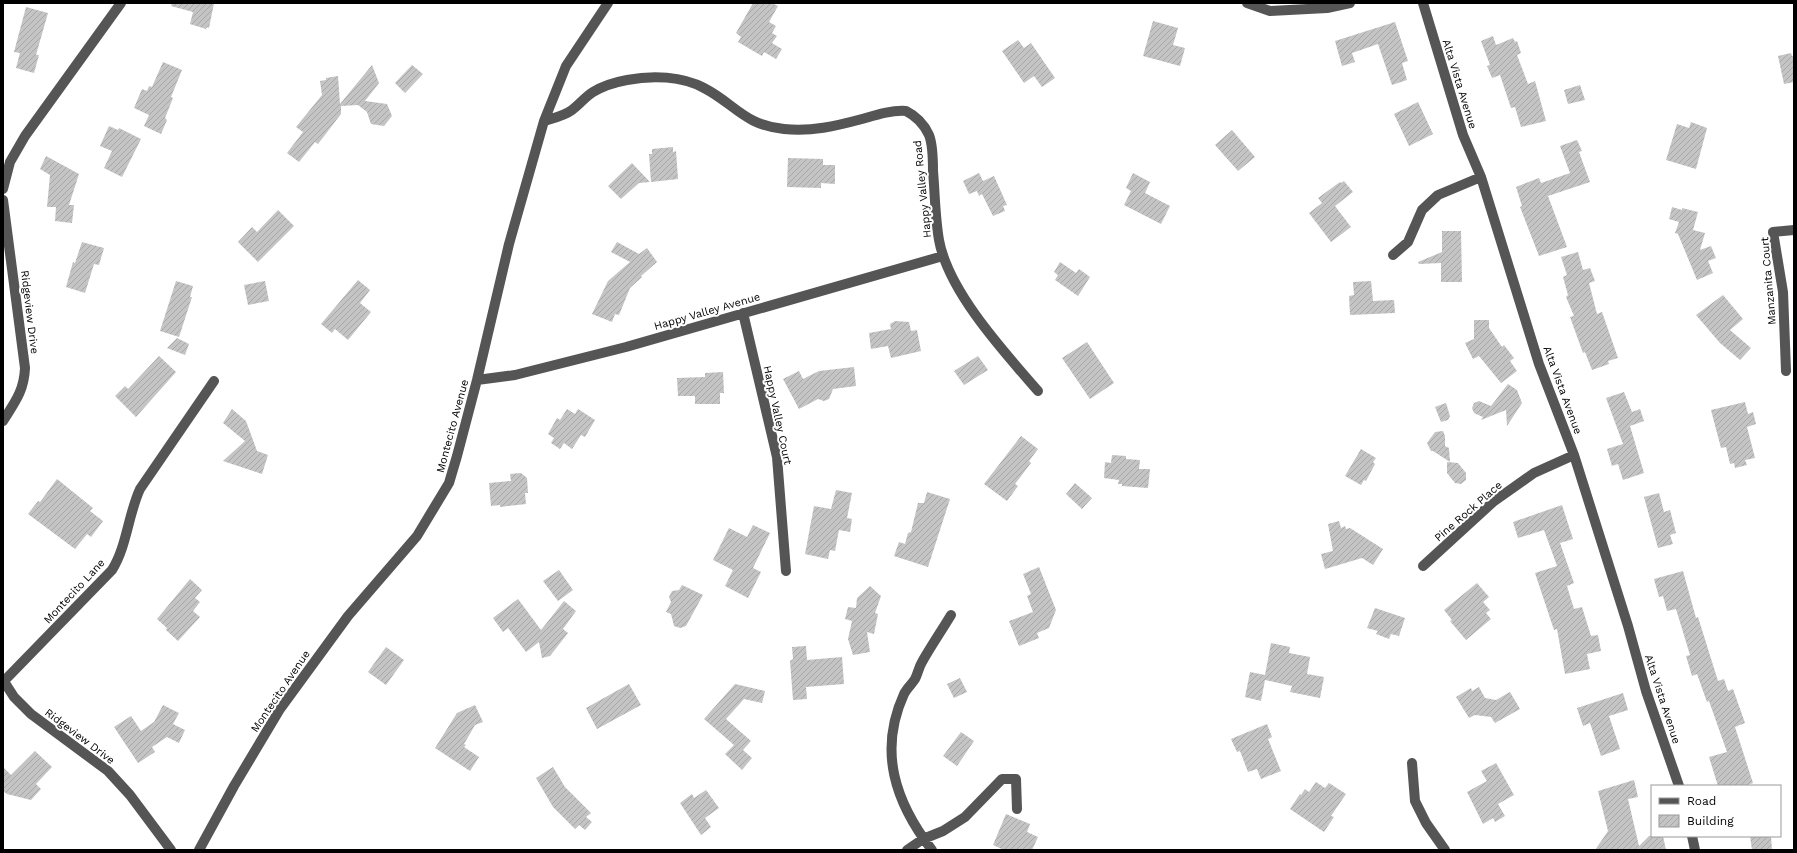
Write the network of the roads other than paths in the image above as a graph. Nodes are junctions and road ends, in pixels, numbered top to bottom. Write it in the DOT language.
graph roads {
  1 [pos="121,3"];
  2 [pos="608,3"];
  3 [pos="1247,3"];
  4 [pos="1350,3"];
  5 [pos="1423,3"];
  6 [pos="544,121"];
  7 [pos="1481,176"];
  8 [pos="3,189"];
  9 [pos="3,200"];
  10 [pos="1794,230"];
  11 [pos="1393,255"];
  12 [pos="943,256"];
  13 [pos="743,313"];
  14 [pos="1786,371"];
  15 [pos="477,380"];
  16 [pos="214,382"];
  17 [pos="1038,391"];
  18 [pos="3,421"];
  19 [pos="1574,456"];
  20 [pos="1423,566"];
  21 [pos="786,570"];
  22 [pos="952,615"];
  23 [pos="3,681"];
  24 [pos="1412,763"];
  25 [pos="1679,785"];
  26 [pos="1017,809"];
  27 [pos="1692,837"];
  28 [pos="923,839"];
  29 [pos="171,850"];
  30 [pos="199,850"];
  31 [pos="908,850"];
  32 [pos="932,850"];
  33 [pos="1445,850"];
  34 [pos="1695,850"];
  1 -- 8 [label="street"];
  2 -- 6 [label="street, Montecito Avenue"];
  3 -- 4 [label="street"];
  5 -- 7 [label="street, Alta Vista Avenue"];
  6 -- 12 [label="street, Happy Valley Road"];
  6 -- 15 [label="street, Montecito Avenue"];
  7 -- 11 [label="street"];
  7 -- 19 [label="street, Alta Vista Avenue"];
  9 -- 18 [label="street, Ridgeview Drive"];
  10 -- 14 [label="street, Manzanita Court"];
  12 -- 13 [label="street, Happy Valley Avenue"];
  12 -- 17 [label="street, Happy Valley Road"];
  13 -- 15 [label="street, Happy Valley Avenue"];
  13 -- 21 [label="street, Happy Valley Court"];
  15 -- 30 [label="street, Montecito Avenue"];
  16 -- 23 [label="street, Montecito Lane"];
  19 -- 20 [label="street, Pine Rock Place"];
  19 -- 25 [label="street, Alta Vista Avenue"];
  22 -- 28 [label="street"];
  23 -- 29 [label="street, Ridgeview Drive"];
  24 -- 33 [label="street"];
  26 -- 28 [label="street"];
  27 -- 34 [label="street"];
  28 -- 31 [label="street"];
  28 -- 32 [label="street"];
}
